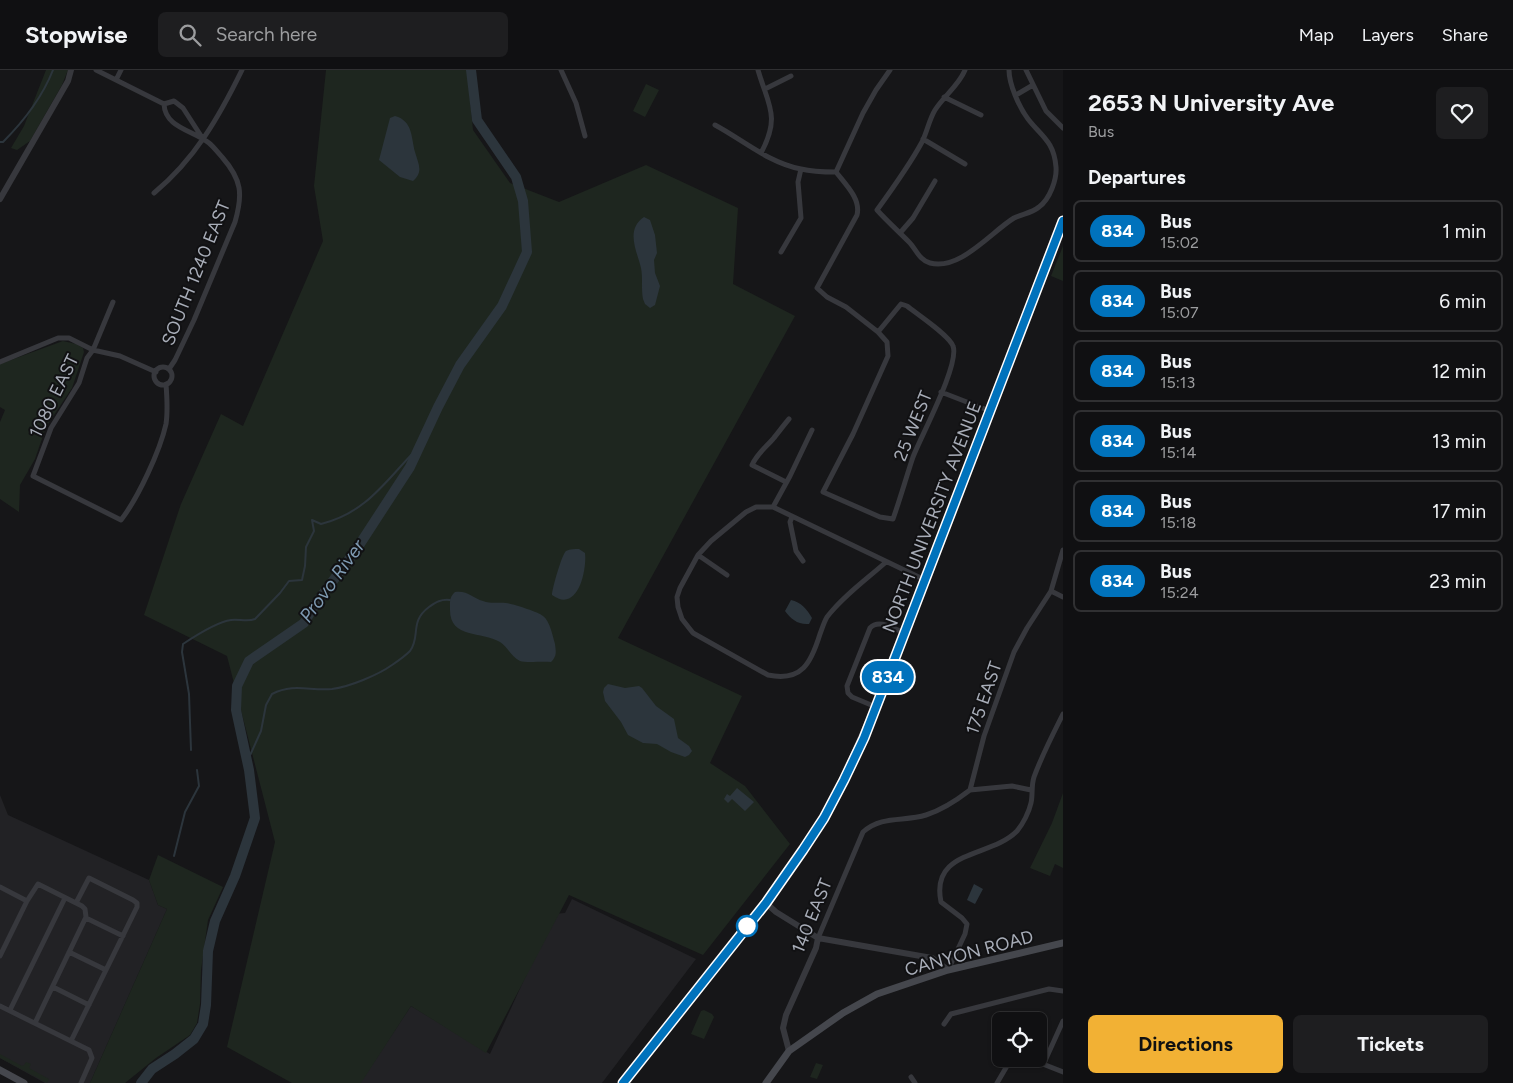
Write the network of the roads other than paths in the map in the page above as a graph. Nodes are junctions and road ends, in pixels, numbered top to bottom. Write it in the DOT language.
graph roads {
  1 [pos="71,70"];
  2 [pos="96,70"];
  3 [pos="121,70"];
  4 [pos="242,70"];
  5 [pos="561,70"];
  6 [pos="758,70"];
  7 [pos="890,70"];
  8 [pos="965,70"];
  9 [pos="1008,70"];
  10 [pos="1026,70"];
  11 [pos="791,76"];
  12 [pos="116,80"];
  13 [pos="1033,85"];
  14 [pos="765,89"];
  15 [pos="1016,95"];
  16 [pos="944,96"];
  17 [pos="164,104"];
  18 [pos="980,115"];
  19 [pos="715,124"];
  20 [pos="1063,128"];
  21 [pos="585,136"];
  22 [pos="923,139"];
  23 [pos="203,140"];
  24 [pos="761,153"];
  25 [pos="964,164"];
  26 [pos="801,169"];
  27 [pos="836,172"];
  28 [pos="935,181"];
  29 [pos="154,193"];
  30 [pos="0,199"];
  31 [pos="1063,221"];
  32 [pos="900,233"];
  33 [pos="781,252"];
  34 [pos="113,302"];
  35 [pos="878,332"];
  36 [pos="93,350"];
  37 [pos="0,362"];
  38 [pos="169,369"];
  39 [pos="156,372"];
  40 [pos="166,384"];
  41 [pos="941,392"];
  42 [pos="990,411"];
  43 [pos="789,419"];
  44 [pos="812,430"];
  45 [pos="786,482"];
  46 [pos="773,508"];
  47 [pos="792,517"];
  48 [pos="1063,550"];
  49 [pos="698,555"];
  50 [pos="803,561"];
  51 [pos="886,562"];
  52 [pos="727,575"];
  53 [pos="926,580"];
  54 [pos="1051,591"];
  55 [pos="1063,597"];
  56 [pos="905,633"];
  57 [pos="876,707"];
  58 [pos="1063,714"];
  59 [pos="970,790"];
  60 [pos="1031,790"];
  61 [pos="0,887"];
  62 [pos="65,898"];
  63 [pos="27,901"];
  64 [pos="76,903"];
  65 [pos="766,903"];
  66 [pos="86,918"];
  67 [pos="122,936"];
  68 [pos="818,938"];
  69 [pos="1063,943"];
  70 [pos="69,952"];
  71 [pos="0,956"];
  72 [pos="106,970"];
  73 [pos="948,970"];
  74 [pos="53,987"];
  75 [pos="1063,991"];
  76 [pos="89,1005"];
  77 [pos="5,1008"];
  78 [pos="1063,1021"];
  79 [pos="35,1023"];
  80 [pos="944,1024"];
  81 [pos="71,1041"];
  82 [pos="789,1051"];
  83 [pos="1047,1056"];
  84 [pos="1047,1064"];
  85 [pos="1006,1067"];
  86 [pos="0,1070"];
  87 [pos="1063,1072"];
  88 [pos="911,1077"];
  89 [pos="24,1083"];
  90 [pos="81,1083"];
  91 [pos="623,1083"];
  92 [pos="766,1083"];
  93 [pos="915,1083"];
  94 [pos="997,1083"];
  1 -- 30 [label="street"];
  2 -- 12 [label="street"];
  3 -- 12 [label="street"];
  4 -- 23 [label="street"];
  5 -- 21 [label="street"];
  6 -- 14 [label="street"];
  7 -- 27 [label="street"];
  8 -- 16 [label="street"];
  9 -- 15 [label="street"];
  10 -- 13 [label="street"];
  11 -- 14 [label="street"];
  12 -- 17 [label="street"];
  13 -- 15 [label="street"];
  13 -- 20 [label="street"];
  14 -- 24 [label="street"];
  15 -- 32 [label="street"];
  16 -- 18 [label="street"];
  16 -- 22 [label="street"];
  17 -- 23 [label="street"];
  17 -- 23 [label="street"];
  19 -- 24 [label="street"];
  22 -- 25 [label="street"];
  22 -- 32 [label="street"];
  23 -- 29 [label="street"];
  23 -- 38 [label="street, SOUTH 1240 EAST"];
  24 -- 26 [label="street"];
  26 -- 27 [label="street"];
  26 -- 33 [label="street"];
  27 -- 35 [label="street"];
  28 -- 32 [label="street"];
  31 -- 42 [label="highway, NORTH UNIVERSITY AVENUE"];
  34 -- 36 [label="street, 1080 EAST"];
  35 -- 41 [label="street, 25 WEST"];
  35 -- 41 [label="street, 25 WEST"];
  36 -- 37 [label="street"];
  36 -- 39 [label="street"];
  36 -- 40 [label="street, 1080 EAST"];
  38 -- 39 [label="street"];
  38 -- 40 [label="street"];
  39 -- 40 [label="street"];
  41 -- 42 [label="street"];
  42 -- 53 [label="highway, NORTH UNIVERSITY AVENUE"];
  43 -- 45 [label="street"];
  44 -- 45 [label="street"];
  45 -- 46 [label="street"];
  46 -- 47 [label="street"];
  46 -- 49 [label="street"];
  47 -- 50 [label="street"];
  47 -- 51 [label="street"];
  48 -- 54 [label="street, 175 EAST"];
  49 -- 51 [label="street"];
  49 -- 52 [label="street"];
  51 -- 53 [label="street"];
  53 -- 56 [label="highway, NORTH UNIVERSITY AVENUE"];
  54 -- 55 [label="street"];
  54 -- 59 [label="street, 175 EAST"];
  56 -- 57 [label="highway, NORTH UNIVERSITY AVENUE"];
  56 -- 57 [label="street"];
  57 -- 65 [label="highway, NORTH UNIVERSITY AVENUE"];
  58 -- 60 [label="street"];
  59 -- 60 [label="street"];
  59 -- 68 [label="street, 140 EAST"];
  60 -- 73 [label="street"];
  61 -- 63 [label="street"];
  62 -- 63 [label="street"];
  62 -- 64 [label="street"];
  62 -- 77 [label="street"];
  63 -- 71 [label="street"];
  64 -- 66 [label="street"];
  64 -- 67 [label="street"];
  65 -- 68 [label="street"];
  65 -- 91 [label="highway, NORTH UNIVERSITY AVENUE"];
  66 -- 67 [label="street"];
  66 -- 70 [label="street"];
  67 -- 72 [label="street"];
  68 -- 73 [label="street"];
  68 -- 82 [label="street, 140 EAST"];
  69 -- 73 [label="main road, CANYON ROAD"];
  70 -- 72 [label="street"];
  70 -- 74 [label="street"];
  72 -- 76 [label="street"];
  73 -- 82 [label="main road, CANYON ROAD"];
  74 -- 76 [label="street"];
  74 -- 79 [label="street"];
  75 -- 80 [label="street"];
  76 -- 81 [label="street"];
  77 -- 79 [label="street"];
  78 -- 83 [label="street"];
  79 -- 81 [label="street"];
  81 -- 90 [label="street"];
  82 -- 92 [label="main road, CANYON ROAD"];
  84 -- 87 [label="street"];
  85 -- 94 [label="street"];
  86 -- 89 [label="main road"];
  88 -- 93 [label="street"];
}
